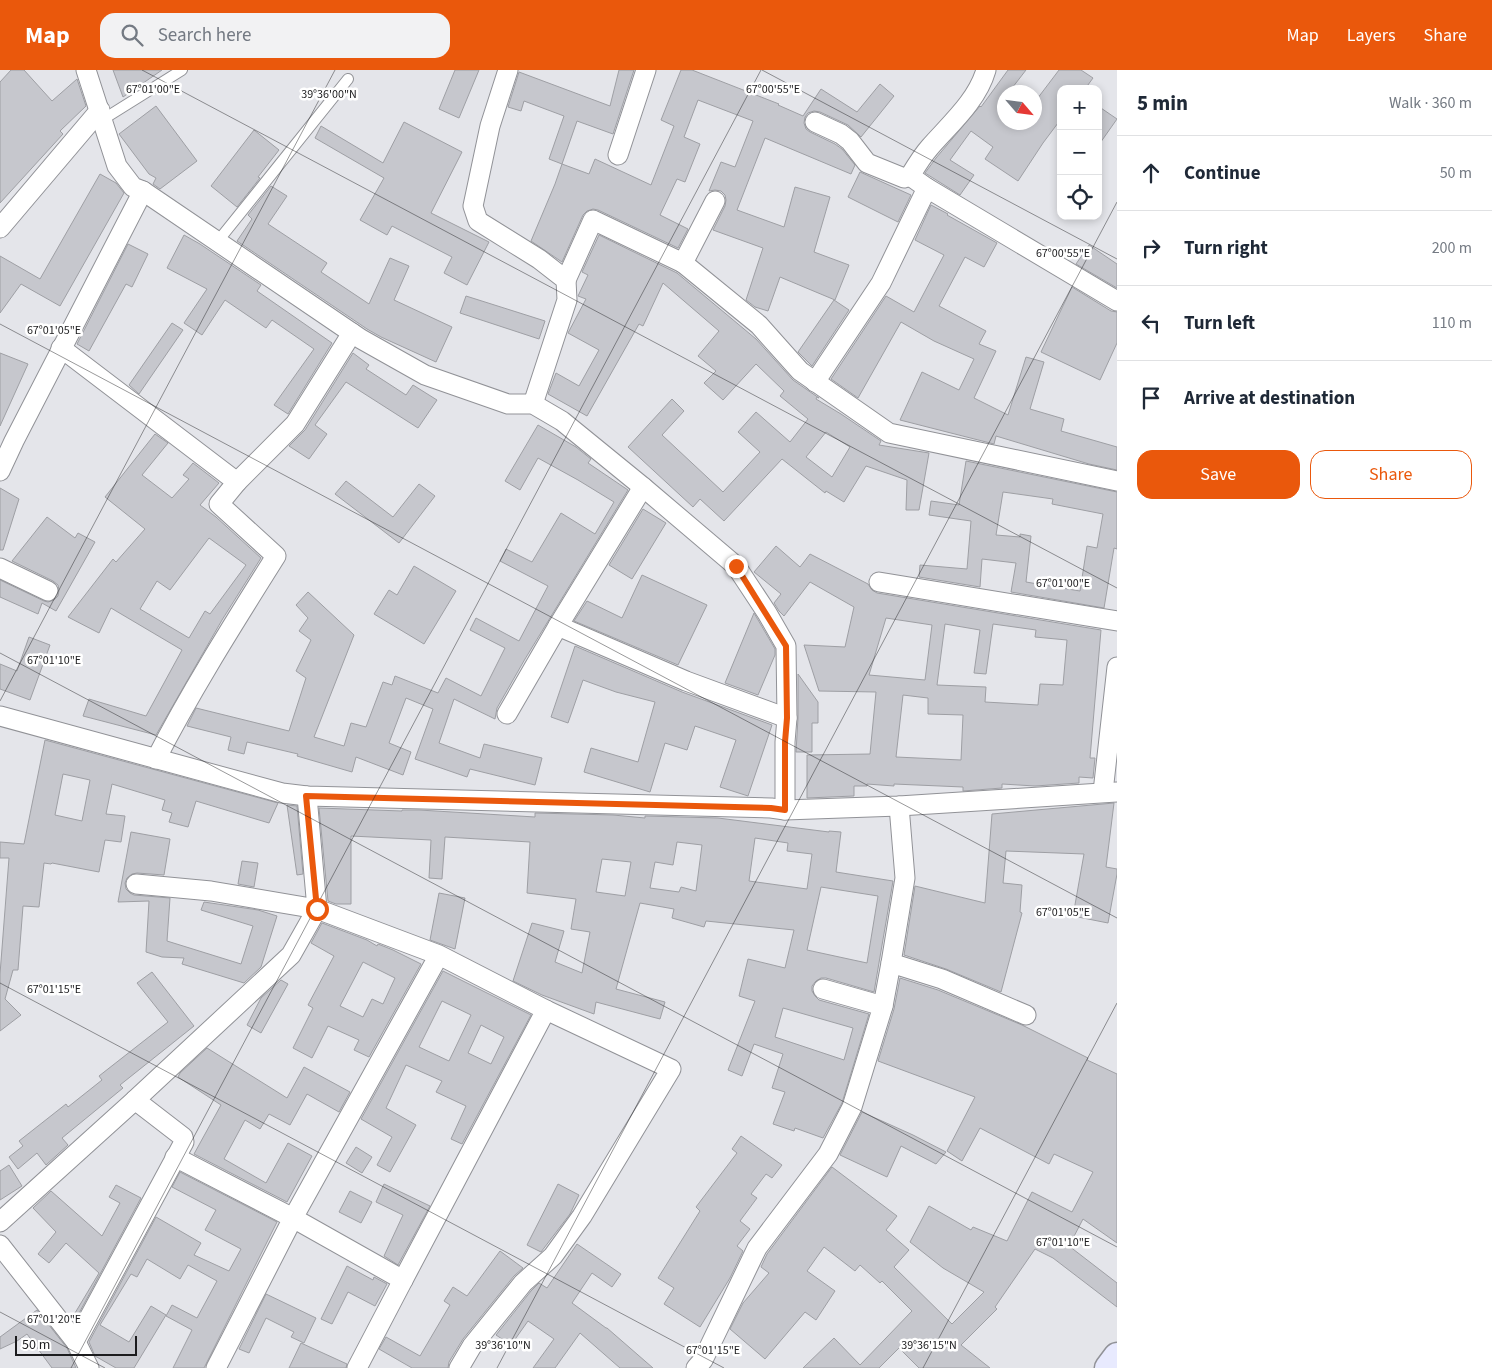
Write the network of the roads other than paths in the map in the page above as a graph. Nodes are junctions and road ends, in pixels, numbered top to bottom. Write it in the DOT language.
graph roads {
  1 [pos="86,70"];
  2 [pos="182,70"];
  3 [pos="508,70"];
  4 [pos="646,70"];
  5 [pos="986,70"];
  6 [pos="348,79"];
  7 [pos="101,115"];
  8 [pos="814,122"];
  9 [pos="618,155"];
  10 [pos="910,176"];
  11 [pos="927,188"];
  12 [pos="143,191"];
  13 [pos="715,201"];
  14 [pos="0,228"];
  15 [pos="218,241"];
  16 [pos="683,263"];
  17 [pos="566,280"];
  18 [pos="1117,301"];
  19 [pos="352,333"];
  20 [pos="61,348"];
  21 [pos="815,382"];
  22 [pos="533,404"];
  23 [pos="0,471"];
  24 [pos="1117,481"];
  25 [pos="237,482"];
  26 [pos="643,487"];
  27 [pos="0,568"];
  28 [pos="879,582"];
  29 [pos="48,592"];
  30 [pos="1117,621"];
  31 [pos="558,626"];
  32 [pos="1117,667"];
  33 [pos="507,714"];
  34 [pos="0,716"];
  35 [pos="787,718"];
  36 [pos="156,759"];
  37 [pos="1110,792"];
  38 [pos="306,796"];
  39 [pos="899,806"];
  40 [pos="785,810"];
  41 [pos="136,884"];
  42 [pos="317,909"];
  43 [pos="439,955"];
  44 [pos="891,963"];
  45 [pos="823,989"];
  46 [pos="883,1006"];
  47 [pos="546,1010"];
  48 [pos="1026,1015"];
  49 [pos="135,1100"];
  50 [pos="175,1157"];
  51 [pos="292,1218"];
  52 [pos="0,1222"];
  53 [pos="0,1245"];
  54 [pos="403,1280"];
  55 [pos="76,1342"];
  56 [pos="1117,1356"];
  57 [pos="88,1368"];
  58 [pos="216,1368"];
  59 [pos="357,1368"];
  60 [pos="459,1368"];
  61 [pos="696,1368"];
  62 [pos="1108,1368"];
  1 -- 7 [label="street"];
  2 -- 7 [label="lane"];
  3 -- 17 [label="street"];
  4 -- 9 [label="street"];
  5 -- 10 [label="street"];
  6 -- 15 [label="lane"];
  7 -- 12 [label="street"];
  7 -- 14 [label="street"];
  8 -- 10 [label="street"];
  10 -- 11 [label="street"];
  11 -- 18 [label="street"];
  11 -- 21 [label="street"];
  12 -- 15 [label="street"];
  12 -- 20 [label="street"];
  13 -- 16 [label="street"];
  15 -- 19 [label="street"];
  16 -- 17 [label="street"];
  16 -- 21 [label="street"];
  17 -- 22 [label="street"];
  19 -- 22 [label="street"];
  19 -- 25 [label="street"];
  20 -- 23 [label="street"];
  20 -- 25 [label="street"];
  21 -- 24 [label="street"];
  22 -- 26 [label="street"];
  25 -- 36 [label="street"];
  26 -- 31 [label="street"];
  26 -- 35 [label="street"];
  27 -- 29 [label="street"];
  28 -- 30 [label="street"];
  31 -- 33 [label="street"];
  31 -- 35 [label="street"];
  32 -- 37 [label="street"];
  34 -- 36 [label="street"];
  35 -- 40 [label="street"];
  36 -- 38 [label="street"];
  37 -- 39 [label="street"];
  38 -- 40 [label="street"];
  38 -- 42 [label="street"];
  39 -- 40 [label="street"];
  39 -- 44 [label="street"];
  41 -- 42 [label="street"];
  42 -- 43 [label="street"];
  42 -- 49 [label="street"];
  43 -- 47 [label="street"];
  43 -- 51 [label="street"];
  44 -- 46 [label="street"];
  44 -- 48 [label="street"];
  45 -- 46 [label="street"];
  46 -- 61 [label="street"];
  47 -- 54 [label="street"];
  47 -- 60 [label="street"];
  49 -- 50 [label="street"];
  49 -- 52 [label="street"];
  50 -- 51 [label="street"];
  50 -- 55 [label="street"];
  51 -- 54 [label="street"];
  51 -- 58 [label="street"];
  53 -- 55 [label="street"];
  54 -- 59 [label="street"];
  55 -- 57 [label="street"];
  56 -- 62 [label="street"];
}
